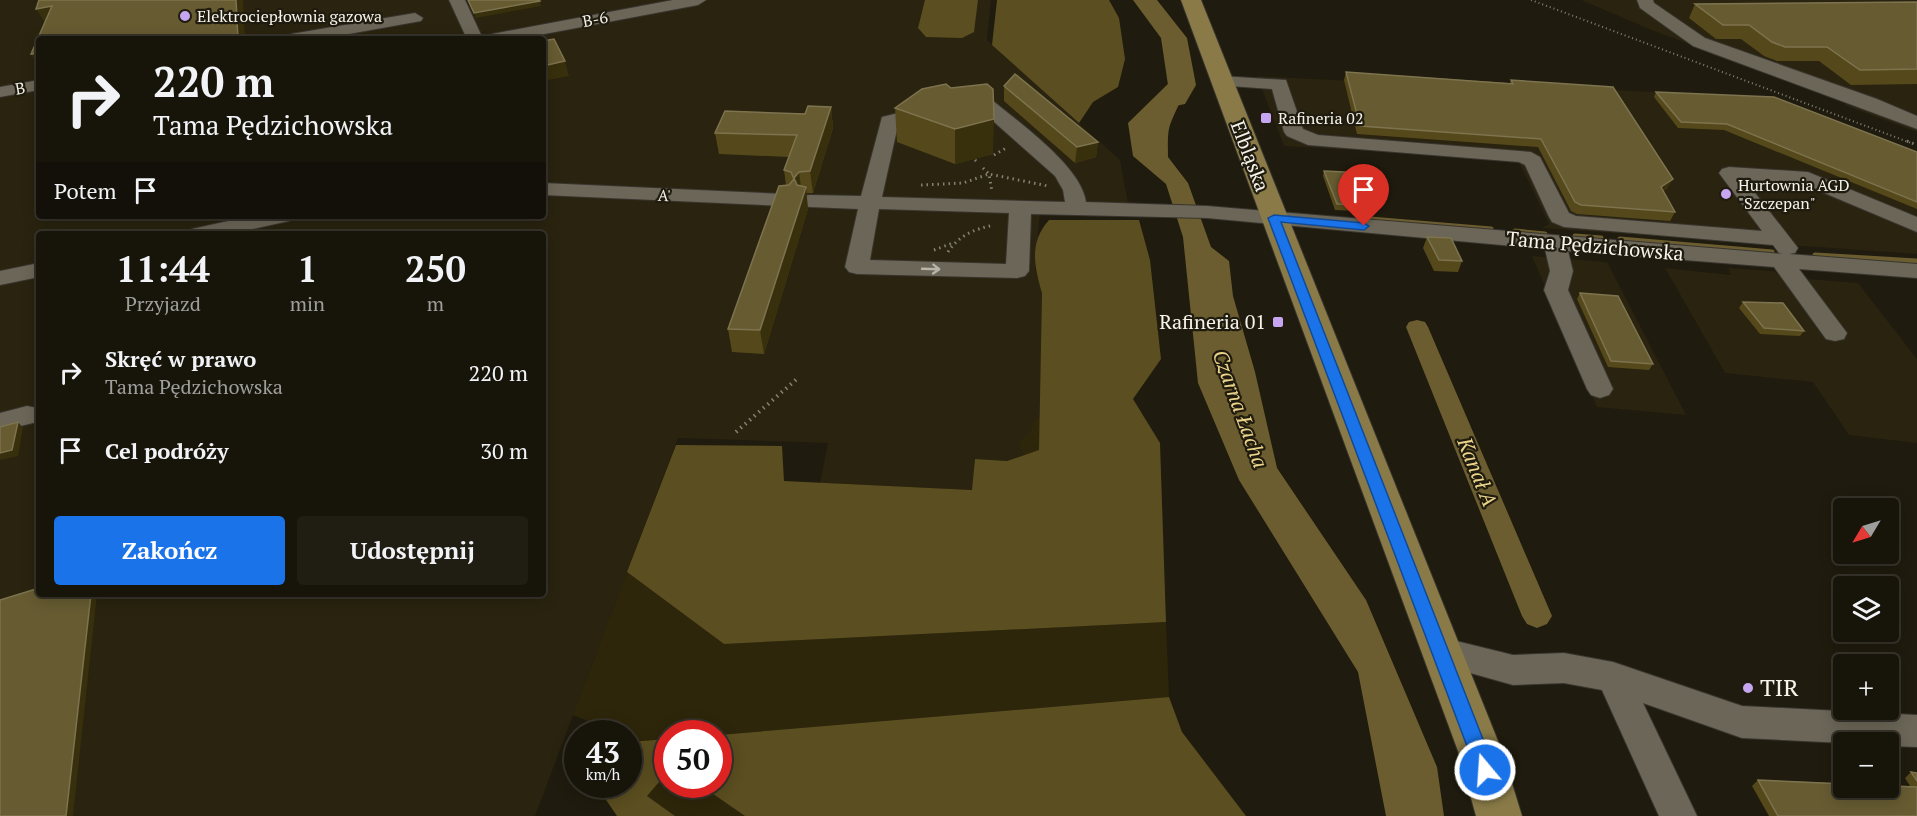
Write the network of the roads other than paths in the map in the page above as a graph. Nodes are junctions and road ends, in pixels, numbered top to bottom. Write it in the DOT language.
graph roads {
  1 [pos="408,0"];
  2 [pos="457,0"];
  3 [pos="594,0"];
  4 [pos="698,0"];
  5 [pos="1191,0"];
  6 [pos="1646,0"];
  7 [pos="607,17"];
  8 [pos="415,18"];
  9 [pos="309,36"];
  10 [pos="420,36"];
  11 [pos="474,36"];
  12 [pos="508,36"];
  13 [pos="1221,81"];
  14 [pos="36,86"];
  15 [pos="0,92"];
  16 [pos="1917,123"];
  17 [pos="546,189"];
  18 [pos="784,201"];
  19 [pos="810,201"];
  20 [pos="870,203"];
  21 [pos="1020,207"];
  22 [pos="1077,208"];
  23 [pos="1274,218"];
  24 [pos="268,219"];
  25 [pos="1917,225"];
  26 [pos="214,231"];
  27 [pos="1553,243"];
  28 [pos="1787,255"];
  29 [pos="36,271"];
  30 [pos="1917,271"];
  31 [pos="0,278"];
  32 [pos="1835,333"];
  33 [pos="1600,389"];
  34 [pos="27,414"];
  35 [pos="0,422"];
  36 [pos="1440,651"];
  37 [pos="1613,677"];
  38 [pos="1917,731"];
  39 [pos="1499,816"];
  40 [pos="1678,816"];
  1 -- 8 [label="street"];
  2 -- 11 [label="street"];
  3 -- 7 [label="street"];
  4 -- 7 [label="street, B-6"];
  5 -- 13 [label="main road, Elbląska"];
  6 -- 16 [label="street"];
  7 -- 12 [label="street, B-6"];
  8 -- 9 [label="street"];
  8 -- 10 [label="street"];
  13 -- 23 [label="main road, Elbląska"];
  13 -- 28 [label="street"];
  14 -- 15 [label="street, B"];
  17 -- 18 [label="street, A'"];
  19 -- 20 [label="street, Tama Pędzichowska"];
  20 -- 21 [label="street, Tama Pędzichowska"];
  20 -- 21 [label="street, one-way"];
  20 -- 22 [label="street"];
  21 -- 22 [label="street, Tama Pędzichowska"];
  22 -- 23 [label="street, Tama Pędzichowska"];
  23 -- 27 [label="street, Tama Pędzichowska"];
  23 -- 36 [label="main road, Elbląska"];
  24 -- 26 [label="street"];
  25 -- 28 [label="street"];
  27 -- 28 [label="street, Tama Pędzichowska"];
  27 -- 33 [label="street"];
  28 -- 30 [label="street, Tama Pędzichowska"];
  28 -- 32 [label="street"];
  29 -- 31 [label="street"];
  34 -- 35 [label="street"];
  36 -- 37 [label="street"];
  36 -- 39 [label="main road, Elbląska"];
  37 -- 38 [label="street"];
  37 -- 40 [label="street"];
}
